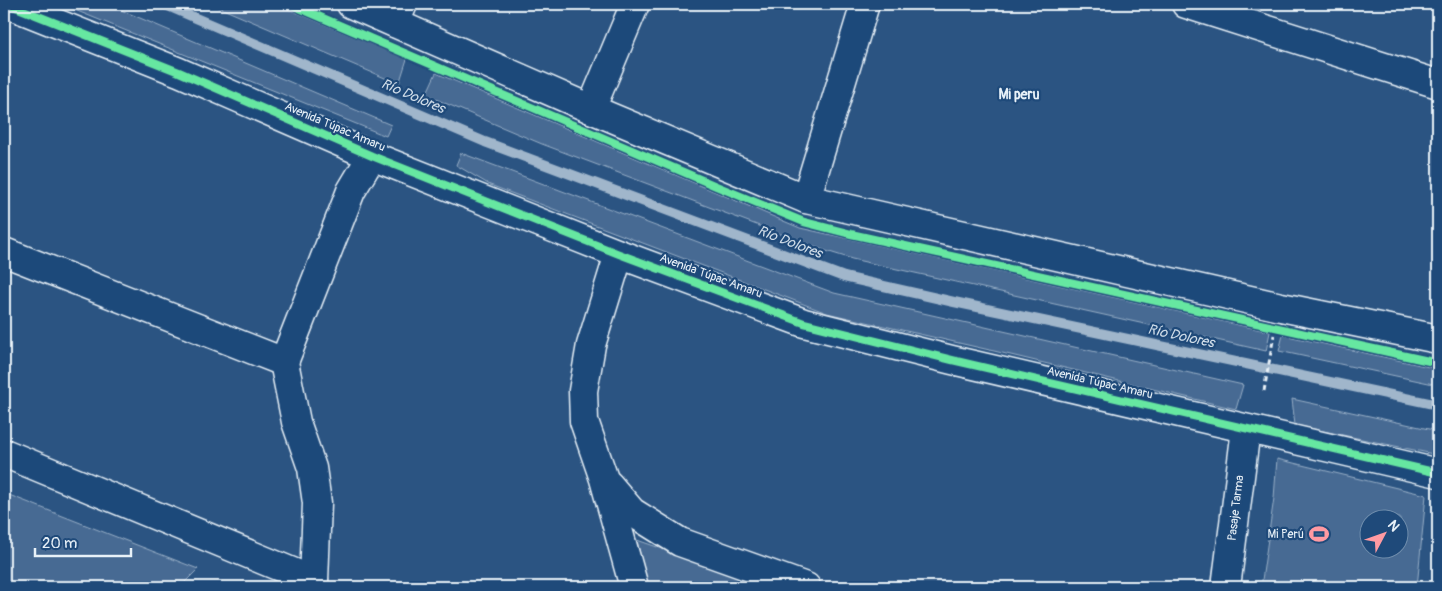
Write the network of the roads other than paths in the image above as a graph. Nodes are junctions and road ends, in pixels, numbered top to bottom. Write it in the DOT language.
graph roads {
  1 [pos="8,4"];
  2 [pos="351,4"];
  3 [pos="635,4"];
  4 [pos="865,4"];
  5 [pos="1186,4"];
  6 [pos="399,13"];
  7 [pos="1438,84"];
  8 [pos="591,109"];
  9 [pos="372,156"];
  10 [pos="806,199"];
  11 [pos="4,252"];
  12 [pos="619,254"];
  13 [pos="1438,339"];
  14 [pos="284,362"];
  15 [pos="1246,429"];
  16 [pos="4,453"];
  17 [pos="1438,473"];
  18 [pos="604,478"];
  19 [pos="313,584"];
  20 [pos="634,587"];
  21 [pos="806,587"];
  22 [pos="1226,587"];
  1 -- 9 [label="street, Avenida Túpac Amaru"];
  2 -- 6 [label="street"];
  3 -- 8 [label="street"];
  4 -- 10 [label="street"];
  5 -- 7 [label="street"];
  6 -- 8 [label="street"];
  8 -- 10 [label="street"];
  9 -- 12 [label="street, Avenida Túpac Amaru"];
  9 -- 14 [label="street"];
  10 -- 13 [label="street"];
  11 -- 14 [label="street"];
  12 -- 15 [label="street, Avenida Túpac Amaru"];
  12 -- 18 [label="street"];
  14 -- 19 [label="street"];
  15 -- 17 [label="street, Avenida Túpac Amaru"];
  15 -- 22 [label="street, Pasaje Tarma"];
  16 -- 19 [label="street"];
  18 -- 20 [label="street"];
  18 -- 21 [label="street"];
}
